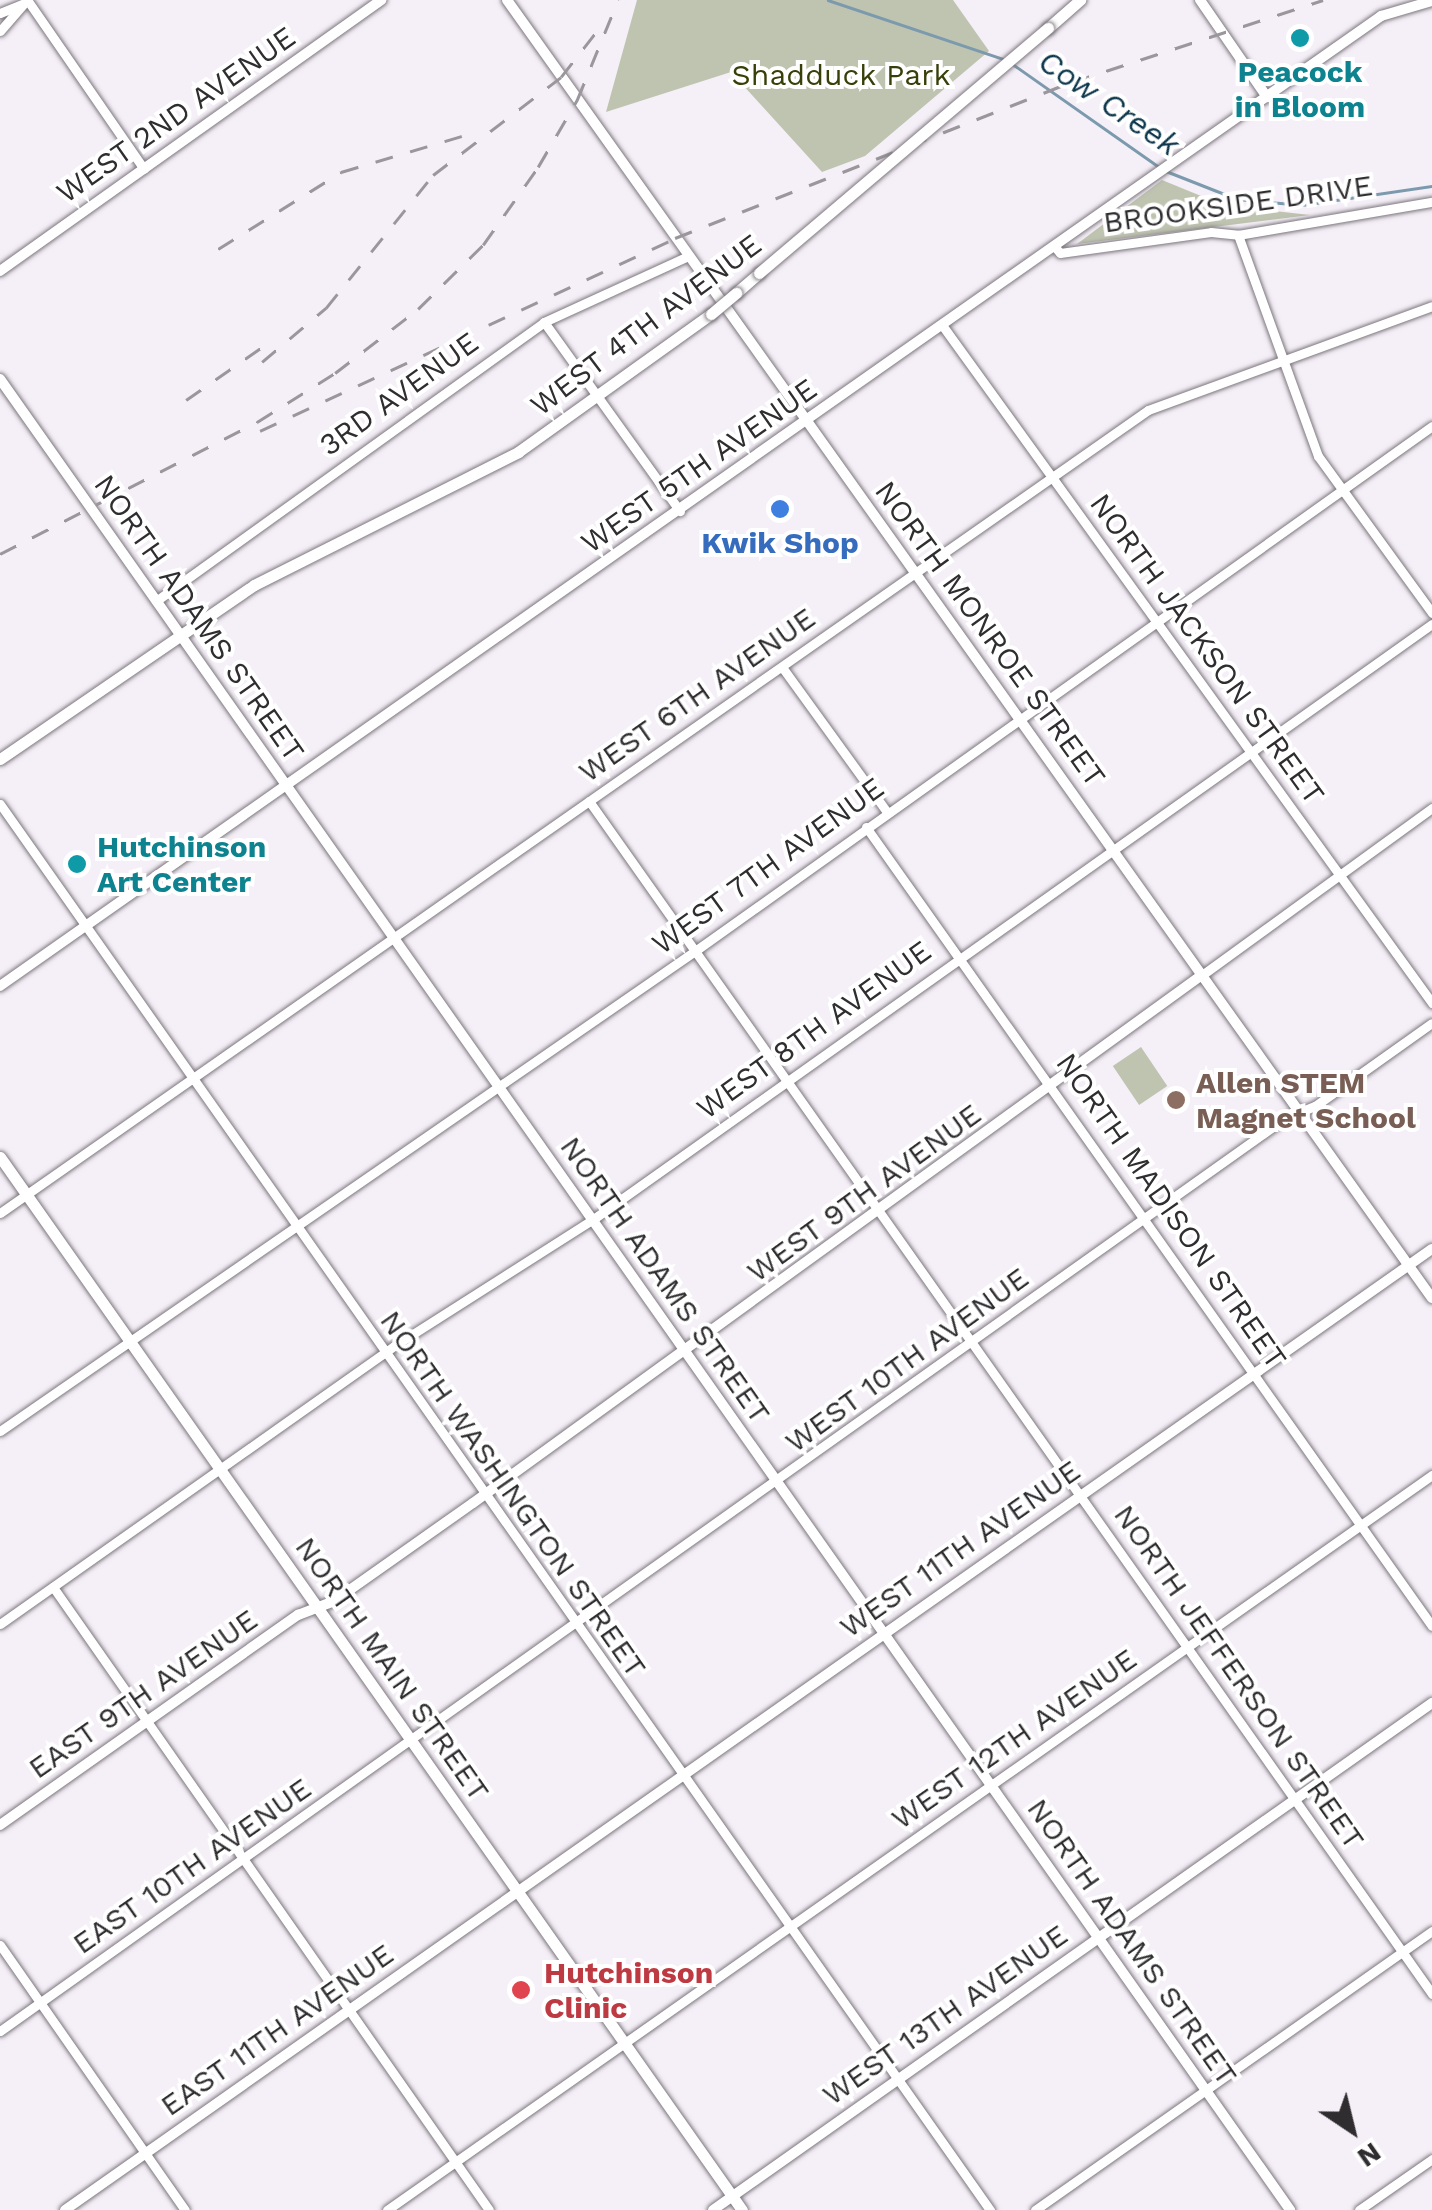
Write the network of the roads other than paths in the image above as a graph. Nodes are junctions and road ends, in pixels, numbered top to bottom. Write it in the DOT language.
graph roads {
  1 [pos="382,0"];
  2 [pos="507,0"];
  3 [pos="1080,0"];
  4 [pos="1200,0"];
  5 [pos="1432,0"];
  6 [pos="26,1"];
  7 [pos="0,13"];
  8 [pos="0,31"];
  9 [pos="1266,97"];
  10 [pos="144,169"];
  11 [pos="1432,202"];
  12 [pos="1238,235"];
  13 [pos="1054,246"];
  14 [pos="688,256"];
  15 [pos="0,271"];
  16 [pos="1432,306"];
  17 [pos="544,322"];
  18 [pos="942,325"];
  19 [pos="1282,363"];
  20 [pos="0,378"];
  21 [pos="600,398"];
  22 [pos="806,421"];
  23 [pos="1432,426"];
  24 [pos="1050,478"];
  25 [pos="1343,490"];
  26 [pos="680,510"];
  27 [pos="915,573"];
  28 [pos="156,601"];
  29 [pos="1432,613"];
  30 [pos="1153,621"];
  31 [pos="1432,624"];
  32 [pos="180,635"];
  33 [pos="782,667"];
  34 [pos="1018,717"];
  35 [pos="1250,749"];
  36 [pos="0,759"];
  37 [pos="286,785"];
  38 [pos="589,801"];
  39 [pos="0,804"];
  40 [pos="1432,808"];
  41 [pos="887,812"];
  42 [pos="866,827"];
  43 [pos="1111,847"];
  44 [pos="1340,873"];
  45 [pos="86,926"];
  46 [pos="394,938"];
  47 [pos="695,951"];
  48 [pos="960,956"];
  49 [pos="1202,975"];
  50 [pos="0,986"];
  51 [pos="1432,1004"];
  52 [pos="1432,1024"];
  53 [pos="194,1078"];
  54 [pos="788,1081"];
  55 [pos="498,1087"];
  56 [pos="1053,1088"];
  57 [pos="1300,1112"];
  58 [pos="0,1157"];
  59 [pos="26,1194"];
  60 [pos="880,1211"];
  61 [pos="0,1213"];
  62 [pos="1146,1219"];
  63 [pos="592,1220"];
  64 [pos="296,1226"];
  65 [pos="1432,1249"];
  66 [pos="1408,1265"];
  67 [pos="1432,1298"];
  68 [pos="130,1340"];
  69 [pos="973,1343"];
  70 [pos="686,1352"];
  71 [pos="384,1353"];
  72 [pos="1254,1373"];
  73 [pos="0,1431"];
  74 [pos="221,1469"];
  75 [pos="1432,1475"];
  76 [pos="779,1484"];
  77 [pos="1080,1495"];
  78 [pos="483,1496"];
  79 [pos="1362,1525"];
  80 [pos="53,1587"];
  81 [pos="318,1607"];
  82 [pos="0,1624"];
  83 [pos="1432,1626"];
  84 [pos="574,1628"];
  85 [pos="884,1634"];
  86 [pos="1188,1647"];
  87 [pos="1432,1703"];
  88 [pos="147,1722"];
  89 [pos="412,1742"];
  90 [pos="682,1776"];
  91 [pos="991,1786"];
  92 [pos="1295,1800"];
  93 [pos="0,1825"];
  94 [pos="244,1861"];
  95 [pos="518,1891"];
  96 [pos="791,1926"];
  97 [pos="1432,1931"];
  98 [pos="1098,1938"];
  99 [pos="0,1945"];
  100 [pos="1402,1952"];
  101 [pos="1432,1994"];
  102 [pos="40,2003"];
  103 [pos="348,2010"];
  104 [pos="0,2031"];
  105 [pos="625,2044"];
  106 [pos="898,2079"];
  107 [pos="1206,2090"];
  108 [pos="146,2153"];
  109 [pos="1432,2159"];
  110 [pos="455,2162"];
  111 [pos="732,2196"];
  112 [pos="65,2210"];
  113 [pos="185,2210"];
  114 [pos="387,2210"];
  115 [pos="489,2210"];
  116 [pos="712,2210"];
  117 [pos="742,2210"];
  118 [pos="990,2210"];
  119 [pos="1035,2210"];
  120 [pos="1290,2210"];
  121 [pos="1360,2210"];
  1 -- 10 [label="street, WEST 2ND AVENUE"];
  2 -- 14 [label="street, NORTH MONROE STREET"];
  3 -- 21 [label="main road, WEST 4TH AVENUE, bridge"];
  4 -- 9 [label="street"];
  5 -- 9 [label="street, WEST 5TH AVENUE"];
  6 -- 7 [label="street"];
  6 -- 8 [label="street"];
  6 -- 10 [label="street"];
  9 -- 13 [label="street, WEST 5TH AVENUE"];
  10 -- 15 [label="street, WEST 2ND AVENUE"];
  11 -- 12 [label="street, BROOKSIDE DRIVE"];
  12 -- 13 [label="street, BROOKSIDE DRIVE"];
  12 -- 19 [label="street"];
  13 -- 18 [label="street, WEST 5TH AVENUE"];
  14 -- 17 [label="street, 3RD AVENUE"];
  14 -- 22 [label="street, NORTH MONROE STREET"];
  16 -- 19 [label="street, WEST 6TH AVENUE"];
  17 -- 21 [label="street"];
  17 -- 28 [label="street, 3RD AVENUE"];
  18 -- 22 [label="street, WEST 5TH AVENUE"];
  18 -- 24 [label="street, NORTH JACKSON STREET"];
  19 -- 24 [label="street, WEST 6TH AVENUE"];
  19 -- 25 [label="street"];
  20 -- 28 [label="street, NORTH ADAMS STREET"];
  21 -- 26 [label="street"];
  21 -- 32 [label="main road, WEST 4TH AVENUE"];
  22 -- 26 [label="street, WEST 5TH AVENUE"];
  22 -- 27 [label="street, NORTH MONROE STREET"];
  23 -- 25 [label="street, WEST 7TH AVENUE"];
  24 -- 27 [label="street, WEST 6TH AVENUE"];
  24 -- 30 [label="street, NORTH JACKSON STREET"];
  25 -- 29 [label="street"];
  25 -- 30 [label="street, WEST 7TH AVENUE"];
  26 -- 37 [label="street, WEST 5TH AVENUE"];
  27 -- 33 [label="street, WEST 6TH AVENUE"];
  27 -- 34 [label="street, NORTH MONROE STREET"];
  28 -- 32 [label="street, NORTH ADAMS STREET"];
  30 -- 34 [label="street, WEST 7TH AVENUE"];
  30 -- 35 [label="street, NORTH JACKSON STREET"];
  31 -- 35 [label="street, WEST 8TH AVENUE"];
  32 -- 36 [label="main road, WEST 4TH AVENUE"];
  32 -- 37 [label="street, NORTH ADAMS STREET"];
  33 -- 38 [label="street, WEST 6TH AVENUE"];
  33 -- 41 [label="street"];
  34 -- 41 [label="street, WEST 7TH AVENUE"];
  34 -- 43 [label="street, NORTH MONROE STREET"];
  35 -- 43 [label="street, WEST 8TH AVENUE"];
  35 -- 44 [label="street, NORTH JACKSON STREET"];
  37 -- 45 [label="street, WEST 5TH AVENUE"];
  37 -- 46 [label="street, NORTH ADAMS STREET"];
  38 -- 46 [label="street, WEST 6TH AVENUE"];
  38 -- 47 [label="street, NORTH JEFFERSON STREET"];
  39 -- 45 [label="street, NORTH WASHINGTON STREET"];
  40 -- 44 [label="street, WEST 9TH AVENUE"];
  41 -- 42 [label="street, WEST 7TH AVENUE"];
  42 -- 47 [label="street, WEST 7TH AVENUE"];
  42 -- 48 [label="street, NORTH MADISON STREET"];
  43 -- 48 [label="street, WEST 8TH AVENUE"];
  43 -- 49 [label="street, NORTH MONROE STREET"];
  44 -- 49 [label="street, WEST 9TH AVENUE"];
  44 -- 51 [label="street, NORTH JACKSON STREET"];
  45 -- 50 [label="street, WEST 5TH AVENUE"];
  45 -- 53 [label="street, NORTH WASHINGTON STREET"];
  46 -- 53 [label="street, WEST 6TH AVENUE"];
  46 -- 55 [label="street, NORTH ADAMS STREET"];
  47 -- 54 [label="street, NORTH JEFFERSON STREET"];
  47 -- 55 [label="street, WEST 7TH AVENUE"];
  48 -- 54 [label="street, WEST 8TH AVENUE"];
  48 -- 56 [label="street, NORTH MADISON STREET"];
  49 -- 56 [label="street, WEST 9TH AVENUE"];
  49 -- 57 [label="street, NORTH MONROE STREET"];
  52 -- 57 [label="street, WEST 10TH AVENUE"];
  53 -- 59 [label="street, WEST 6TH AVENUE"];
  53 -- 64 [label="street, NORTH WASHINGTON STREET"];
  54 -- 60 [label="street, NORTH JEFFERSON STREET"];
  54 -- 63 [label="street, WEST 8TH AVENUE"];
  55 -- 63 [label="street, NORTH ADAMS STREET"];
  55 -- 64 [label="street, WEST 7TH AVENUE"];
  56 -- 60 [label="street, WEST 9TH AVENUE"];
  56 -- 62 [label="street, NORTH MADISON STREET"];
  57 -- 62 [label="street, WEST 10TH AVENUE"];
  57 -- 66 [label="street, NORTH MONROE STREET"];
  58 -- 59 [label="main road, NORTH MAIN STREET"];
  59 -- 61 [label="street, WEST 6TH AVENUE"];
  59 -- 68 [label="main road, NORTH MAIN STREET"];
  60 -- 69 [label="street, NORTH JEFFERSON STREET"];
  60 -- 70 [label="street, WEST 9TH AVENUE"];
  62 -- 69 [label="street, WEST 10TH AVENUE"];
  62 -- 72 [label="street, NORTH MADISON STREET"];
  63 -- 70 [label="street, NORTH ADAMS STREET"];
  63 -- 71 [label="street, WEST 8TH AVENUE"];
  64 -- 68 [label="street, WEST 7TH AVENUE"];
  64 -- 71 [label="street, NORTH WASHINGTON STREET"];
  65 -- 66 [label="street, WEST 11TH AVENUE"];
  66 -- 67 [label="street, NORTH MONROE STREET"];
  66 -- 72 [label="street, WEST 11TH AVENUE"];
  68 -- 73 [label="street, WEST 7TH AVENUE"];
  68 -- 74 [label="main road, NORTH MAIN STREET"];
  69 -- 76 [label="street, WEST 10TH AVENUE"];
  69 -- 77 [label="street, NORTH JEFFERSON STREET"];
  70 -- 76 [label="street, NORTH ADAMS STREET"];
  70 -- 78 [label="street, WEST 9TH AVENUE"];
  71 -- 74 [label="street, WEST 8TH AVENUE"];
  71 -- 78 [label="street, NORTH WASHINGTON STREET"];
  72 -- 77 [label="street, WEST 11TH AVENUE"];
  72 -- 79 [label="street, NORTH MADISON STREET"];
  74 -- 80 [label="street, WEST 8TH AVENUE"];
  74 -- 81 [label="main road, NORTH MAIN STREET"];
  75 -- 79 [label="street, WEST 12TH AVENUE"];
  76 -- 84 [label="street, WEST 10TH AVENUE"];
  76 -- 85 [label="street, NORTH ADAMS STREET"];
  77 -- 85 [label="street, WEST 11TH AVENUE"];
  77 -- 86 [label="street, NORTH JEFFERSON STREET"];
  78 -- 81 [label="street, WEST 9TH AVENUE"];
  78 -- 84 [label="street, NORTH WASHINGTON STREET"];
  79 -- 83 [label="street, NORTH MADISON STREET"];
  79 -- 86 [label="street, WEST 12TH AVENUE"];
  80 -- 82 [label="street, WEST 8TH AVENUE"];
  80 -- 88 [label="street"];
  81 -- 88 [label="street, EAST 9TH AVENUE"];
  81 -- 89 [label="main road, NORTH MAIN STREET"];
  84 -- 89 [label="street, WEST 10TH AVENUE"];
  84 -- 90 [label="street, NORTH WASHINGTON STREET"];
  85 -- 90 [label="street, WEST 11TH AVENUE"];
  85 -- 91 [label="street, NORTH ADAMS STREET"];
  86 -- 91 [label="street, WEST 12TH AVENUE"];
  86 -- 92 [label="street, NORTH JEFFERSON STREET"];
  87 -- 92 [label="street, WEST 13TH AVENUE"];
  88 -- 93 [label="street, EAST 9TH AVENUE"];
  88 -- 94 [label="street"];
  89 -- 94 [label="street, EAST 10TH AVENUE"];
  89 -- 95 [label="main road, NORTH MAIN STREET"];
  90 -- 95 [label="street, WEST 11TH AVENUE"];
  90 -- 96 [label="street, NORTH WASHINGTON STREET"];
  91 -- 96 [label="street, WEST 12TH AVENUE"];
  91 -- 98 [label="street, NORTH ADAMS STREET"];
  92 -- 98 [label="street, WEST 13TH AVENUE"];
  92 -- 100 [label="street, NORTH JEFFERSON STREET"];
  94 -- 102 [label="street, EAST 10TH AVENUE"];
  94 -- 103 [label="street"];
  95 -- 103 [label="street, EAST 11TH AVENUE"];
  95 -- 105 [label="main road, NORTH MAIN STREET"];
  96 -- 105 [label="street, WEST 12TH AVENUE"];
  96 -- 106 [label="street, NORTH WASHINGTON STREET"];
  97 -- 100 [label="street"];
  98 -- 106 [label="street, WEST 13TH AVENUE"];
  98 -- 107 [label="street, NORTH ADAMS STREET"];
  99 -- 102 [label="street"];
  100 -- 101 [label="street, NORTH JEFFERSON STREET"];
  100 -- 107 [label="street"];
  102 -- 104 [label="street, EAST 10TH AVENUE"];
  102 -- 108 [label="street"];
  103 -- 108 [label="street, EAST 11TH AVENUE"];
  103 -- 110 [label="street"];
  105 -- 110 [label="street, WEST 12TH AVENUE"];
  105 -- 111 [label="main road, NORTH MAIN STREET"];
  106 -- 111 [label="street, WEST 13TH AVENUE"];
  106 -- 118 [label="street, NORTH WASHINGTON STREET"];
  107 -- 119 [label="street"];
  107 -- 120 [label="street, NORTH ADAMS STREET"];
  108 -- 112 [label="street, EAST 11TH AVENUE"];
  108 -- 113 [label="street"];
  109 -- 121 [label="street"];
  110 -- 114 [label="street, WEST 12TH AVENUE"];
  110 -- 115 [label="street"];
  111 -- 116 [label="street, WEST 13TH AVENUE"];
  111 -- 117 [label="main road, NORTH MAIN STREET"];
}
